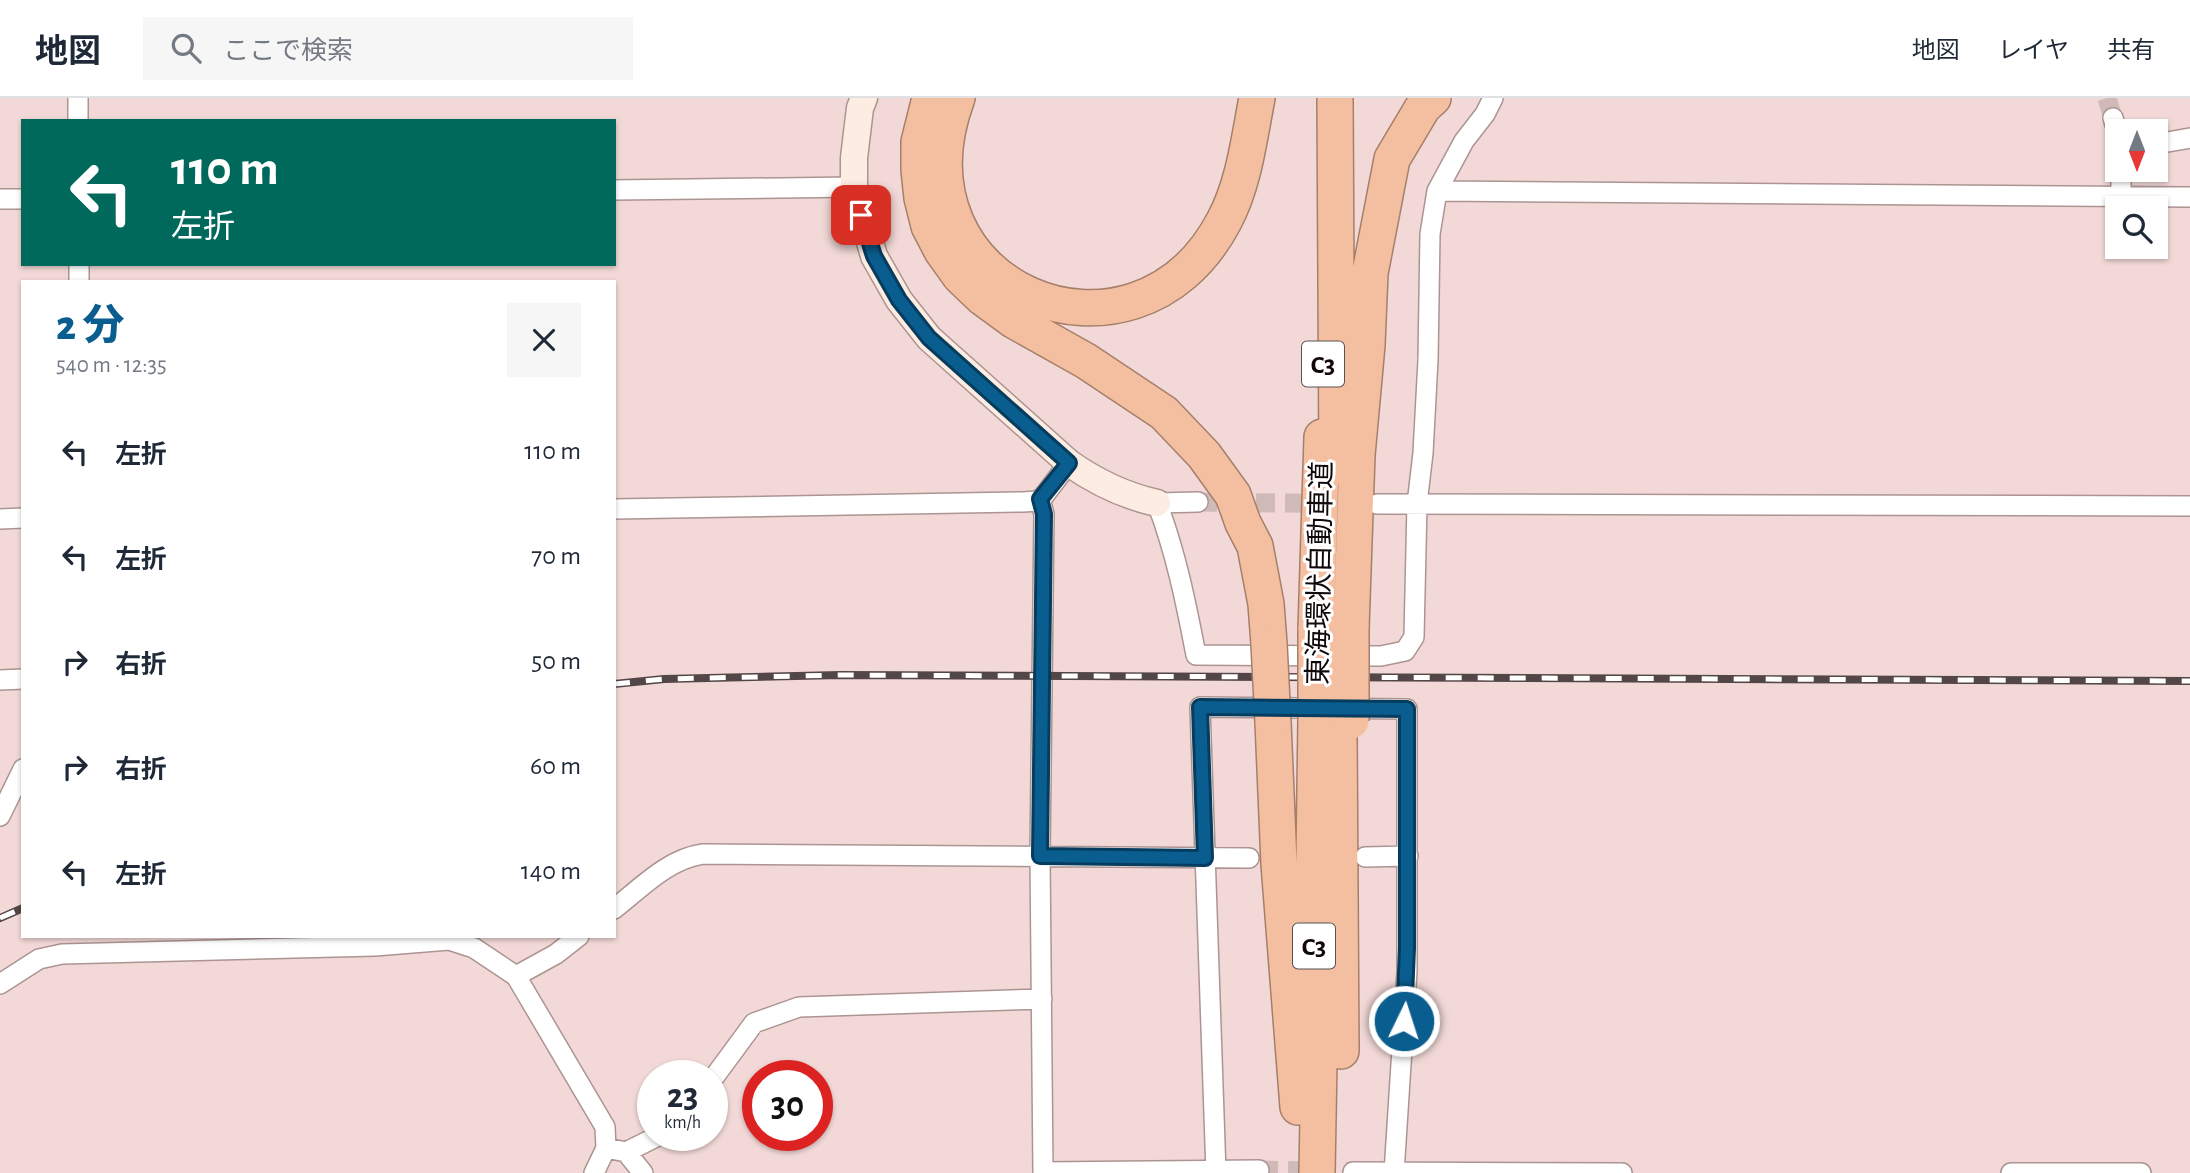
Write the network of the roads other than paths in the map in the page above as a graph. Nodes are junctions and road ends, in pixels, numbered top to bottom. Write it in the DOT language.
graph roads {
  1 [pos="78,98"];
  2 [pos="864,98"];
  3 [pos="930,98"];
  4 [pos="957,98"];
  5 [pos="1258,98"];
  6 [pos="1322,98"];
  7 [pos="1335,98"];
  8 [pos="1433,98"];
  9 [pos="1493,98"];
  10 [pos="78,119"];
  11 [pos="2190,138"];
  12 [pos="2168,142"];
  13 [pos="854,187"];
  14 [pos="616,190"];
  15 [pos="1437,191"];
  16 [pos="2168,197"];
  17 [pos="2190,197"];
  18 [pos="2105,198"];
  19 [pos="0,199"];
  20 [pos="21,199"];
  21 [pos="1069,463"];
  22 [pos="1040,499"];
  23 [pos="1198,502"];
  24 [pos="1157,503"];
  25 [pos="1377,504"];
  26 [pos="1418,504"];
  27 [pos="2190,506"];
  28 [pos="616,509"];
  29 [pos="21,518"];
  30 [pos="0,519"];
  31 [pos="1335,631"];
  32 [pos="0,680"];
  33 [pos="21,680"];
  34 [pos="1335,721"];
  35 [pos="21,773"];
  36 [pos="0,816"];
  37 [pos="1040,856"];
  38 [pos="1408,856"];
  39 [pos="1365,857"];
  40 [pos="1205,858"];
  41 [pos="1249,858"];
  42 [pos="616,907"];
  43 [pos="576,938"];
  44 [pos="516,976"];
  45 [pos="0,985"];
  46 [pos="1042,999"];
  47 [pos="727,1060"];
  48 [pos="637,1146"];
  49 [pos="606,1148"];
  50 [pos="626,1152"];
  51 [pos="1259,1170"];
  52 [pos="1043,1172"];
  53 [pos="1216,1172"];
  54 [pos="1353,1172"];
  55 [pos="594,1173"];
  56 [pos="643,1173"];
  57 [pos="1300,1173"];
  58 [pos="1317,1173"];
  59 [pos="1339,1173"];
  60 [pos="1394,1173"];
  61 [pos="1622,1173"];
  62 [pos="2011,1173"];
  63 [pos="2141,1173"];
  1 -- 10 [label="street"];
  2 -- 13 [label="street"];
  3 -- 57 [label="highway, bridge"];
  4 -- 5 [label="highway"];
  6 -- 31 [label="highway, 東海環状自動車道 / C3"];
  7 -- 31 [label="highway, 東海環状自動車道 / C3"];
  8 -- 31 [label="highway"];
  9 -- 15 [label="street"];
  11 -- 12 [label="street"];
  13 -- 14 [label="street"];
  13 -- 21 [label="street"];
  15 -- 18 [label="street"];
  15 -- 26 [label="street"];
  16 -- 17 [label="street"];
  19 -- 20 [label="street"];
  21 -- 22 [label="street"];
  21 -- 24 [label="street"];
  22 -- 28 [label="street"];
  22 -- 37 [label="street"];
  23 -- 24 [label="street"];
  24 -- 26 [label="street"];
  25 -- 26 [label="street"];
  26 -- 27 [label="street"];
  29 -- 30 [label="street"];
  31 -- 34 [label="highway, 東海環状自動車道 / C3"];
  32 -- 33 [label="street"];
  34 -- 58 [label="highway, 東海環状自動車道 / C3"];
  34 -- 59 [label="highway, 東海環状自動車道 / C3"];
  35 -- 36 [label="street"];
  37 -- 40 [label="street"];
  37 -- 42 [label="street"];
  37 -- 46 [label="street"];
  38 -- 39 [label="street"];
  38 -- 40 [label="street"];
  38 -- 60 [label="street"];
  40 -- 41 [label="street"];
  40 -- 53 [label="street"];
  43 -- 44 [label="street"];
  44 -- 45 [label="street"];
  44 -- 49 [label="street"];
  46 -- 47 [label="street"];
  46 -- 52 [label="street"];
  48 -- 50 [label="street"];
  49 -- 50 [label="street"];
  49 -- 55 [label="street"];
  50 -- 56 [label="street"];
  51 -- 53 [label="street"];
  52 -- 53 [label="street"];
  54 -- 60 [label="street"];
  60 -- 61 [label="street"];
  62 -- 63 [label="street"];
}
